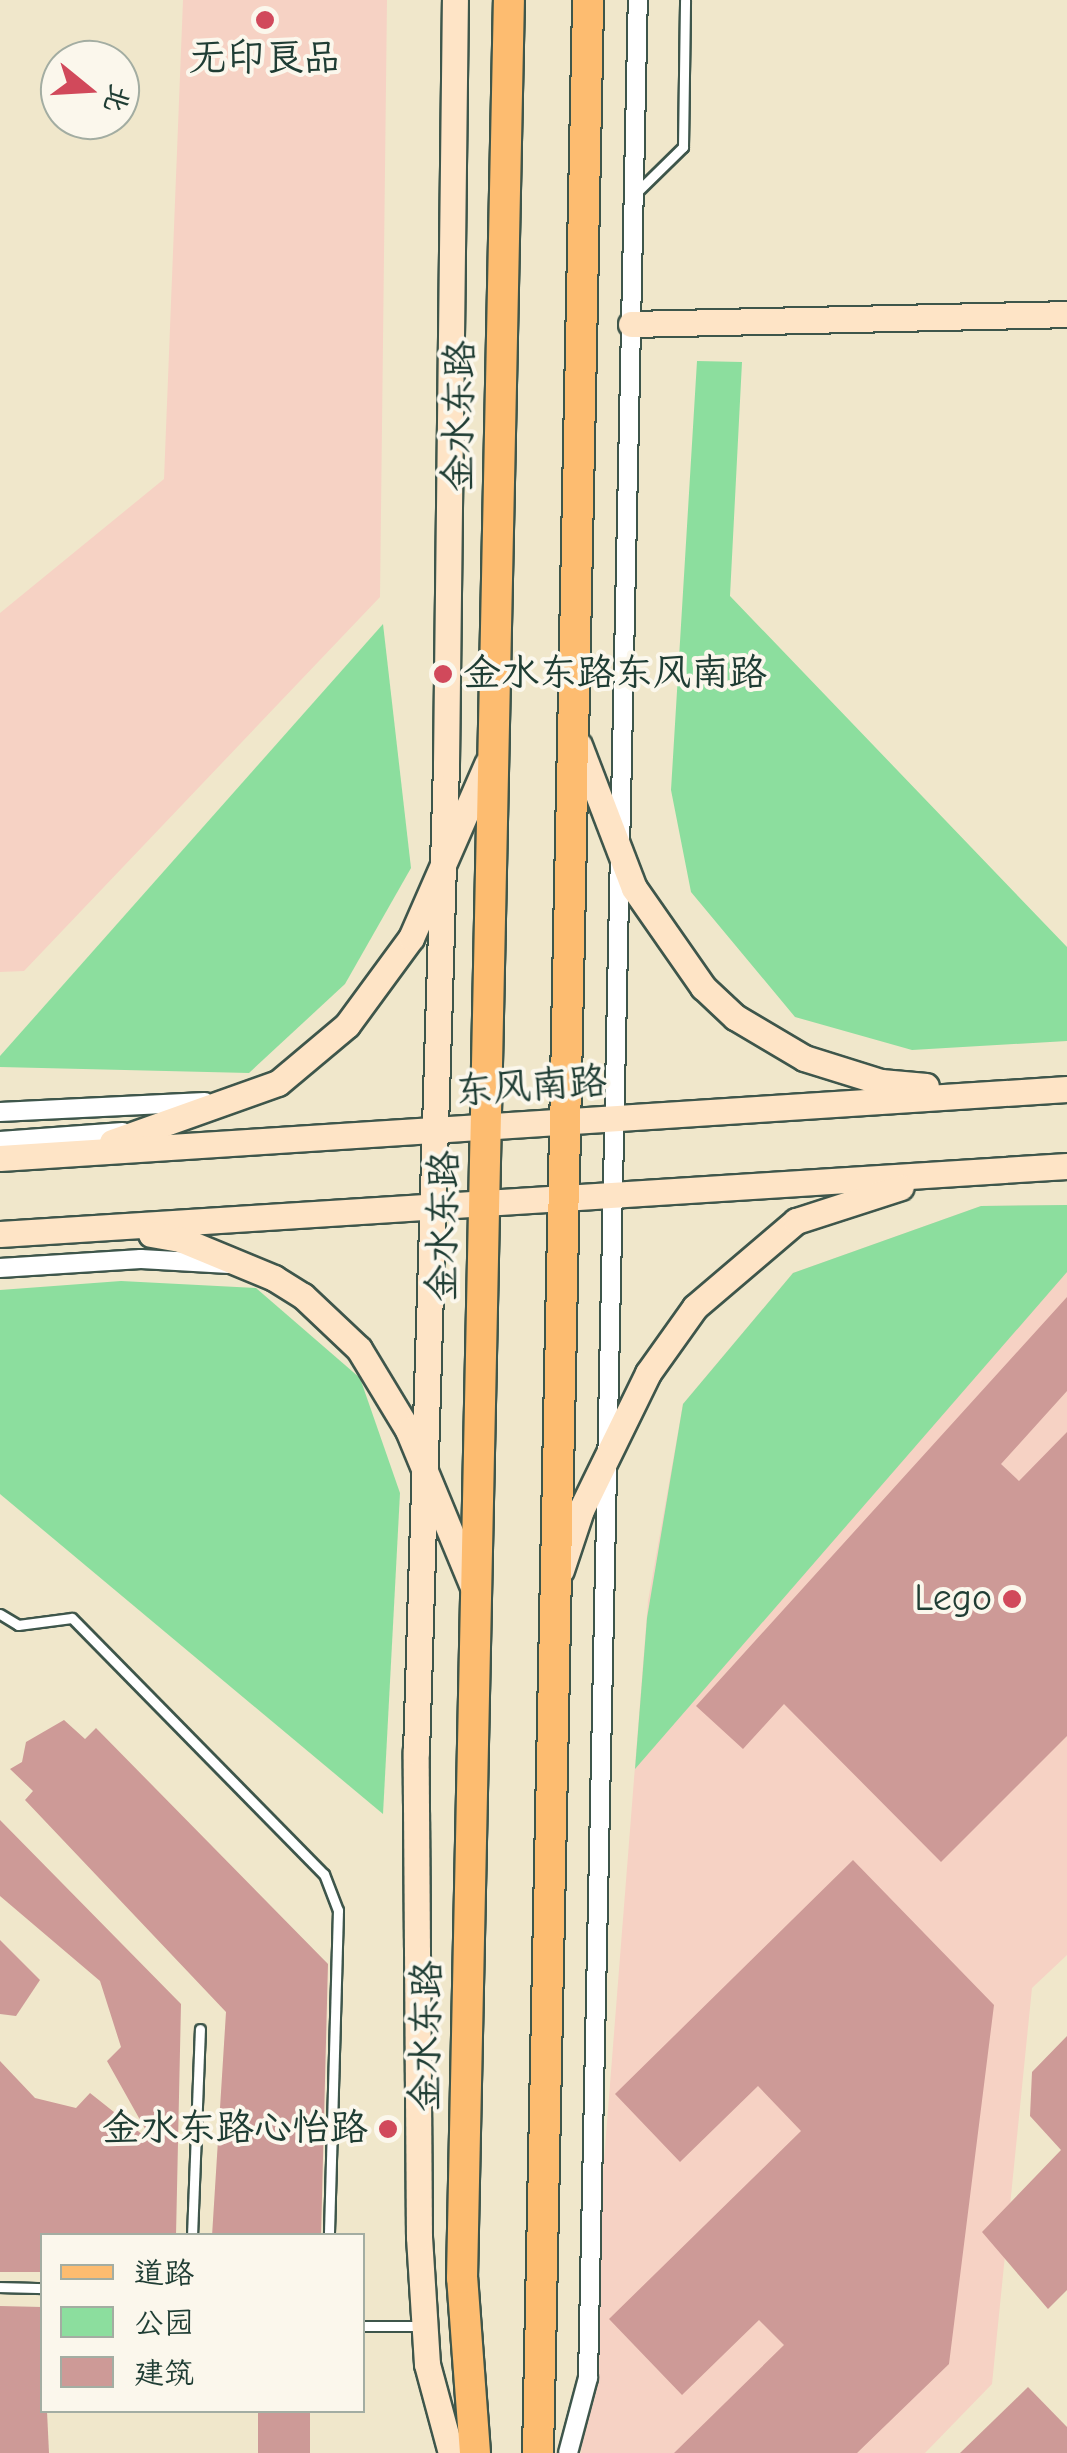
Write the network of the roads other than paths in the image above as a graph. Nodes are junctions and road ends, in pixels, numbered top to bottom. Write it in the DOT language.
graph roads {
  1 [pos="456,0"];
  2 [pos="509,0"];
  3 [pos="588,0"];
  4 [pos="638,0"];
  5 [pos="685,0"];
  6 [pos="634,195"];
  7 [pos="1067,314"];
  8 [pos="631,324"];
  9 [pos="574,728"];
  10 [pos="494,745"];
  11 [pos="619,853"];
  12 [pos="443,872"];
  13 [pos="1067,1089"];
  14 [pos="1021,1092"];
  15 [pos="241,1101"];
  16 [pos="0,1112"];
  17 [pos="613,1120"];
  18 [pos="566,1123"];
  19 [pos="486,1128"];
  20 [pos="145,1131"];
  21 [pos="435,1132"];
  22 [pos="304,1140"];
  23 [pos="0,1141"];
  24 [pos="79,1153"];
  25 [pos="0,1158"];
  26 [pos="1067,1166"];
  27 [pos="948,1174"];
  28 [pos="611,1195"];
  29 [pos="564,1198"];
  30 [pos="484,1204"];
  31 [pos="433,1207"];
  32 [pos="106,1228"];
  33 [pos="0,1234"];
  34 [pos="246,1265"];
  35 [pos="0,1268"];
  36 [pos="605,1464"];
  37 [pos="425,1470"];
  38 [pos="556,1584"];
  39 [pos="476,1595"];
  40 [pos="0,1614"];
  41 [pos="200,2029"];
  42 [pos="192,2233"];
  43 [pos="328,2233"];
  44 [pos="0,2287"];
  45 [pos="40,2288"];
  46 [pos="365,2326"];
  47 [pos="424,2326"];
  48 [pos="451,2453"];
  49 [pos="475,2453"];
  50 [pos="538,2453"];
  51 [pos="568,2453"];
  1 -- 12 [label="main road"];
  2 -- 10 [label="main road, 金水东路"];
  3 -- 9 [label="main road"];
  4 -- 6 [label="street"];
  5 -- 6 [label="lane"];
  6 -- 8 [label="street"];
  7 -- 8 [label="main road"];
  8 -- 11 [label="street"];
  9 -- 11 [label="main road"];
  9 -- 18 [label="main road"];
  10 -- 12 [label="main road"];
  10 -- 19 [label="main road, 金水东路"];
  11 -- 14 [label="main road"];
  11 -- 17 [label="street"];
  12 -- 15 [label="main road"];
  12 -- 21 [label="main road"];
  13 -- 14 [label="main road, 东风南路"];
  14 -- 17 [label="main road, 东风南路"];
  15 -- 16 [label="street"];
  15 -- 20 [label="main road"];
  17 -- 18 [label="main road, 东风南路"];
  17 -- 28 [label="street"];
  18 -- 19 [label="main road, 东风南路"];
  18 -- 29 [label="main road"];
  19 -- 21 [label="main road, 东风南路"];
  19 -- 30 [label="main road, 金水东路"];
  20 -- 22 [label="street"];
  20 -- 23 [label="street"];
  20 -- 24 [label="main road"];
  21 -- 22 [label="main road, 东风南路"];
  21 -- 31 [label="main road"];
  22 -- 24 [label="main road, 东风南路"];
  24 -- 25 [label="main road, 东风南路"];
  26 -- 27 [label="main road"];
  27 -- 28 [label="main road"];
  27 -- 36 [label="main road"];
  28 -- 29 [label="main road"];
  28 -- 36 [label="street"];
  29 -- 30 [label="main road"];
  29 -- 38 [label="main road"];
  30 -- 31 [label="main road"];
  30 -- 39 [label="main road, 金水东路"];
  31 -- 32 [label="main road"];
  31 -- 37 [label="main road"];
  32 -- 33 [label="main road"];
  32 -- 34 [label="main road"];
  34 -- 35 [label="street"];
  34 -- 37 [label="main road"];
  36 -- 38 [label="main road"];
  36 -- 51 [label="street"];
  37 -- 39 [label="main road"];
  37 -- 47 [label="main road"];
  38 -- 50 [label="main road"];
  39 -- 49 [label="main road, 金水东路"];
  40 -- 43 [label="lane"];
  41 -- 42 [label="lane"];
  44 -- 45 [label="lane"];
  46 -- 47 [label="lane"];
  47 -- 48 [label="main road"];
}
